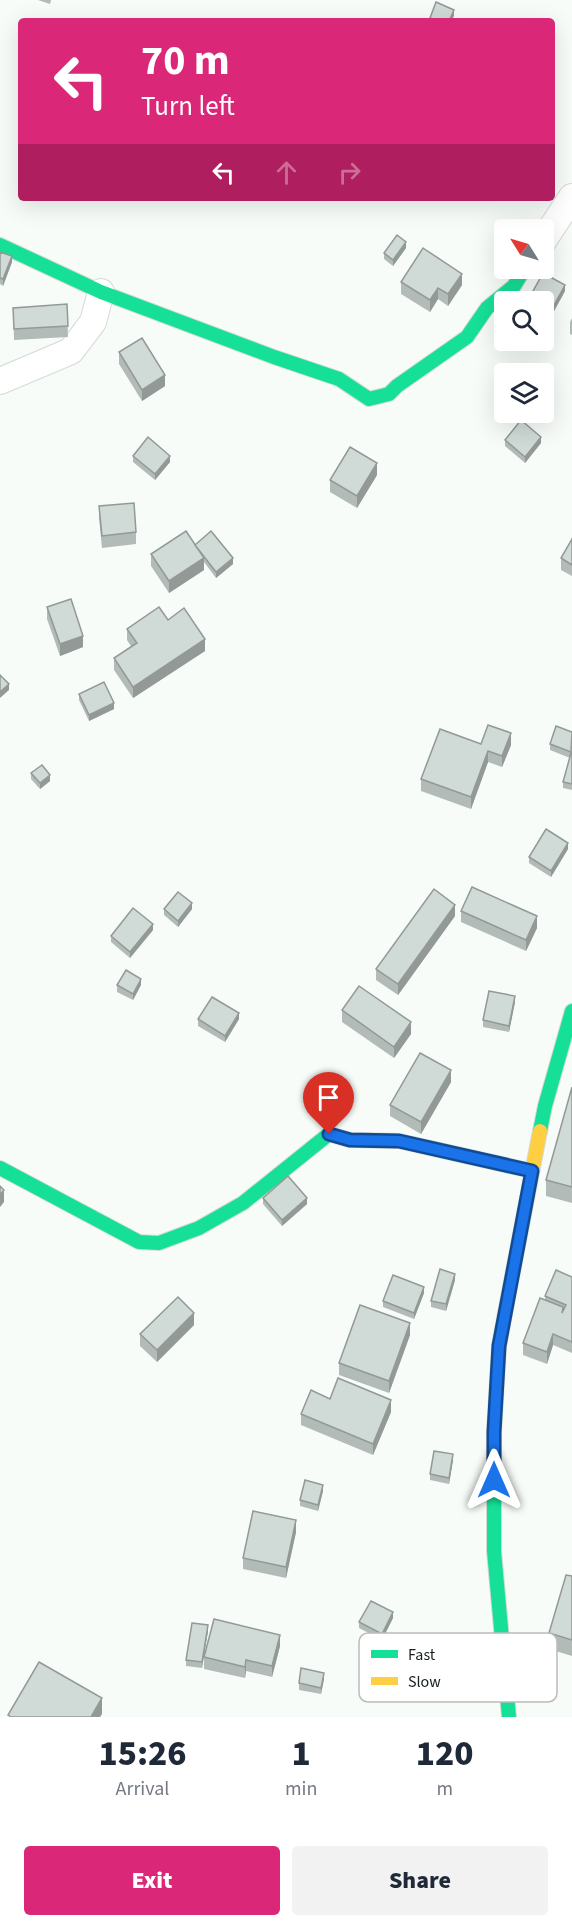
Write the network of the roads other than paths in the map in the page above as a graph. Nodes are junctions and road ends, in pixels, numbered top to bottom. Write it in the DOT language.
graph roads {
  1 [pos="572,197"];
  2 [pos="554,224"];
  3 [pos="0,245"];
  4 [pos="518,279"];
  5 [pos="101,292"];
  6 [pos="0,381"];
  7 [pos="572,1011"];
  8 [pos="0,1168"];
  9 [pos="532,1171"];
  10 [pos="501,1633"];
  11 [pos="508,1702"];
  12 [pos="509,1717"];
  1 -- 2 [label="street"];
  3 -- 5 [label="street"];
  4 -- 5 [label="street"];
  5 -- 6 [label="street"];
  7 -- 9 [label="street"];
  8 -- 9 [label="street"];
  9 -- 10 [label="street"];
  11 -- 12 [label="street"];
}
